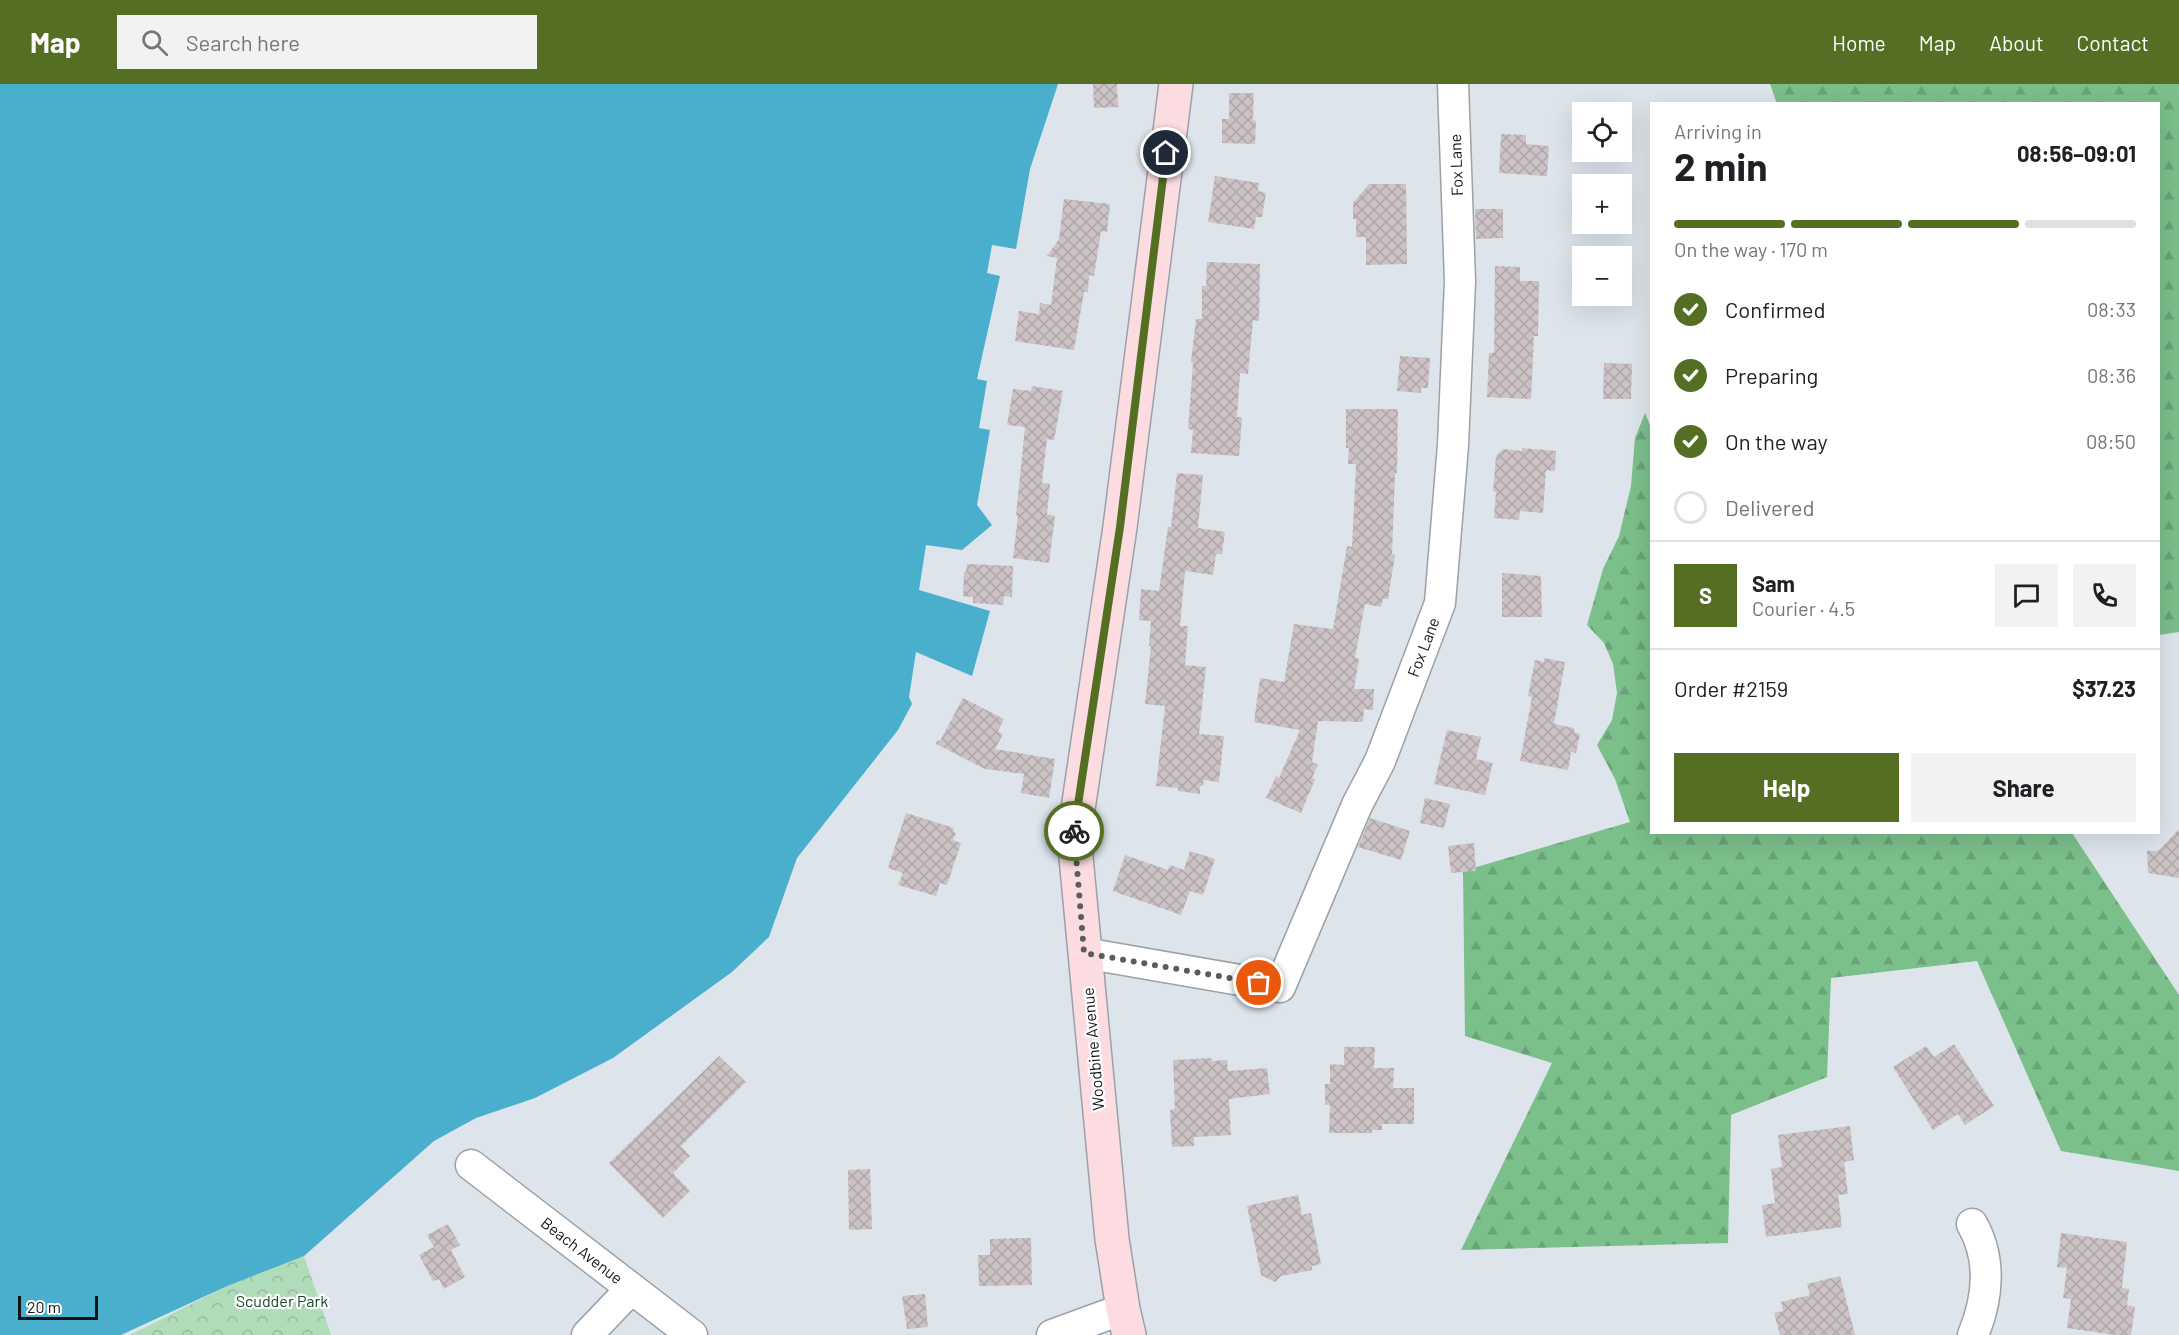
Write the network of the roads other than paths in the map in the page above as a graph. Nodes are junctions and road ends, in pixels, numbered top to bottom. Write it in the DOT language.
graph roads {
  1 [pos="1176,84"];
  2 [pos="1453,84"];
  3 [pos="1084,953"];
  4 [pos="471,1165"];
  5 [pos="1972,1224"];
  6 [pos="631,1289"];
  7 [pos="1126,1322"];
  8 [pos="587,1335"];
  9 [pos="692,1335"];
  10 [pos="1052,1335"];
  11 [pos="1973,1335"];
  1 -- 3 [label="main road, Woodbine Avenue"];
  2 -- 3 [label="street, Fox Lane"];
  3 -- 7 [label="main road, Woodbine Avenue"];
  4 -- 6 [label="street, Beach Avenue"];
  5 -- 11 [label="street"];
  6 -- 8 [label="street"];
  6 -- 9 [label="street, Beach Avenue"];
  7 -- 10 [label="street"];
}
